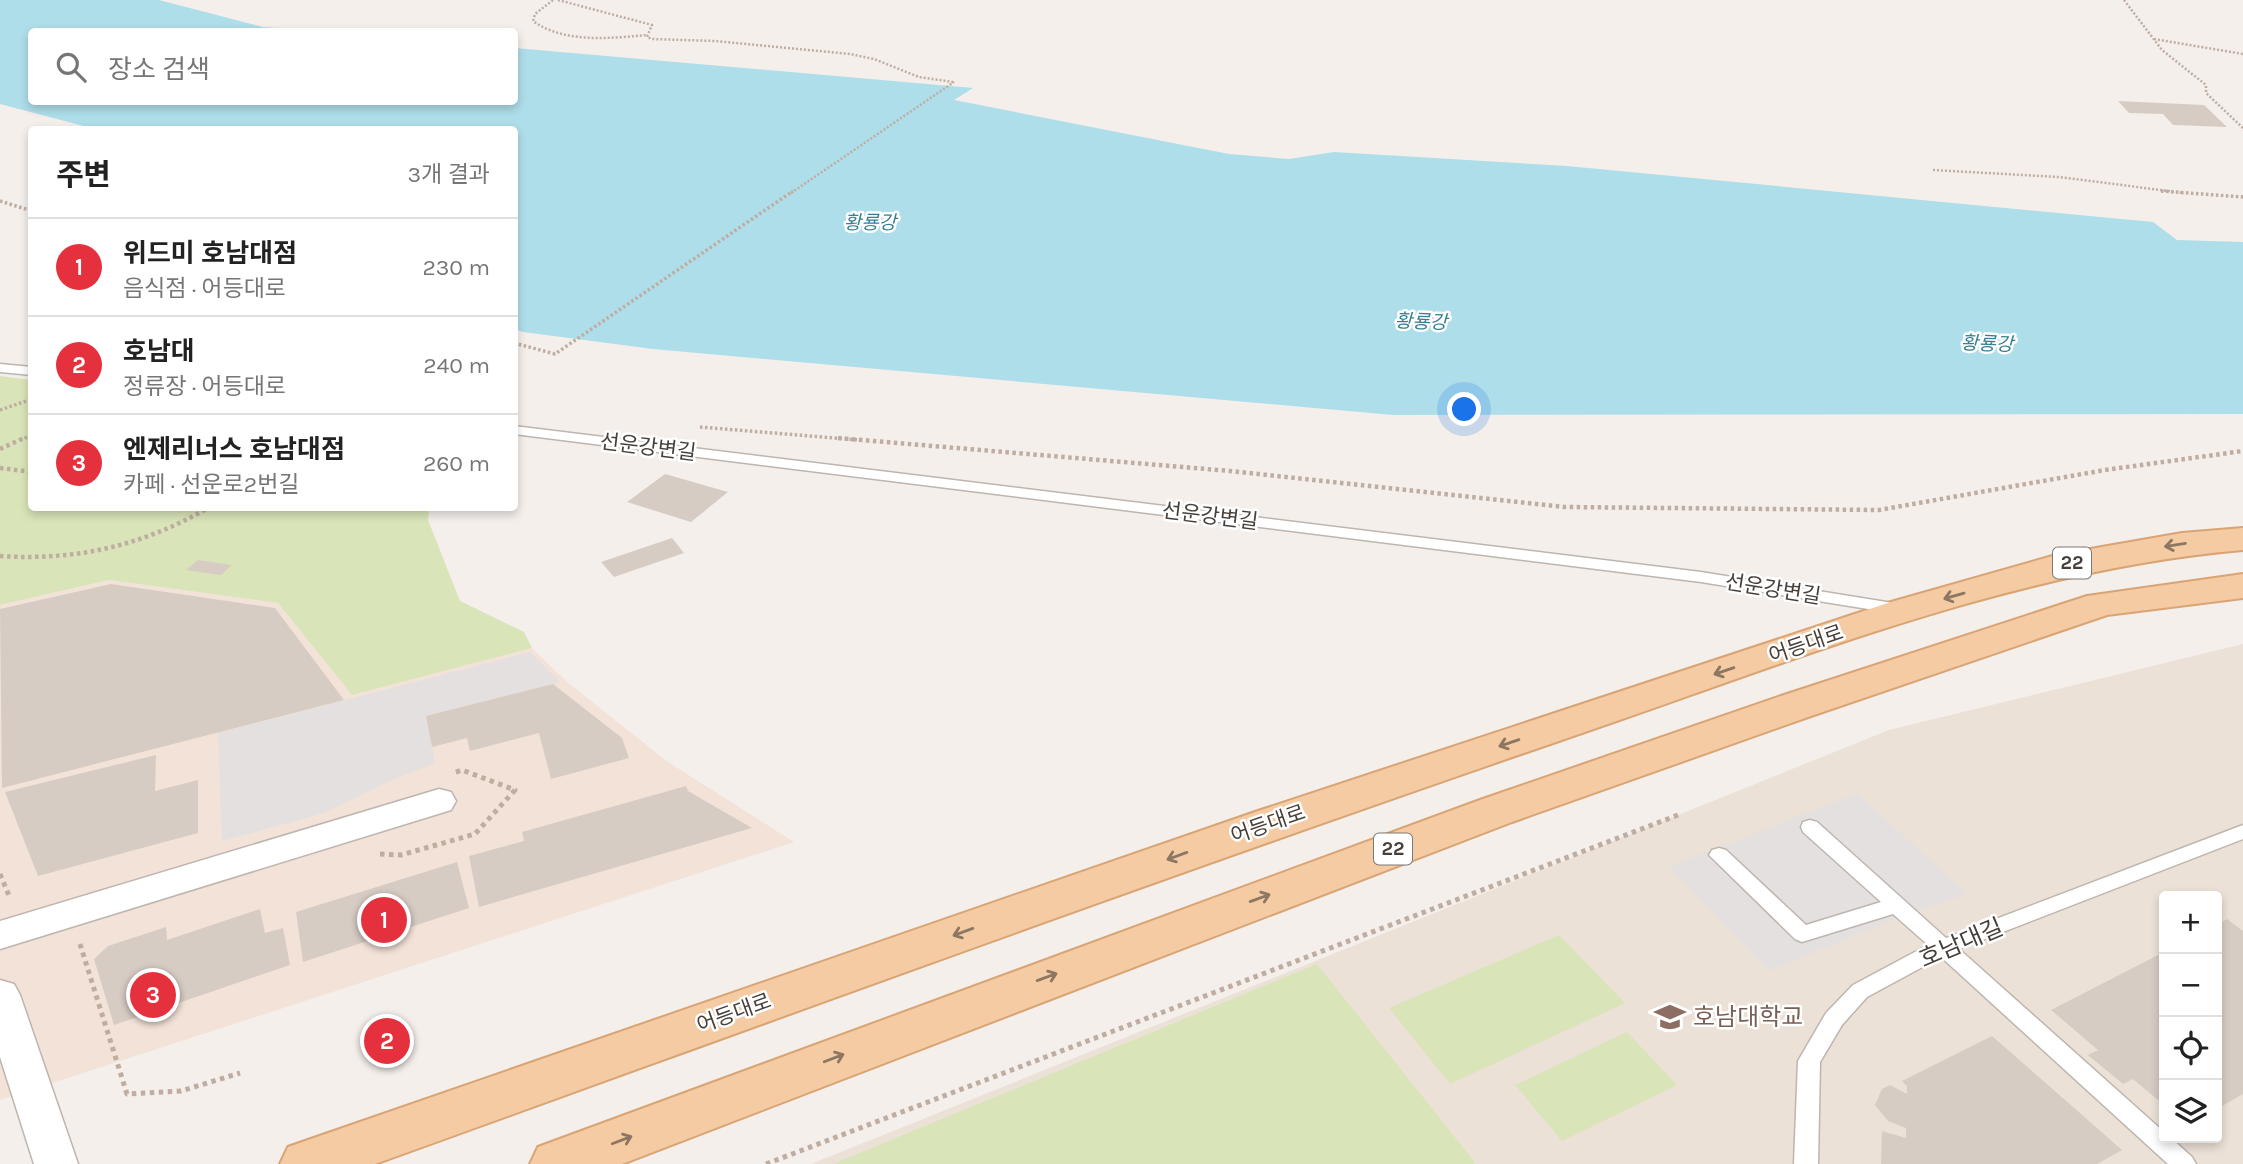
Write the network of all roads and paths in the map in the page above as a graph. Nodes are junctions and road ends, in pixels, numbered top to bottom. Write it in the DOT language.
graph roads {
  1 [pos="553,0"];
  2 [pos="558,0"];
  3 [pos="2124,0"];
  4 [pos="649,35"];
  5 [pos="2154,39"];
  6 [pos="2243,54"];
  7 [pos="2243,128"];
  8 [pos="1933,170"];
  9 [pos="2243,198"];
  10 [pos="0,201"];
  11 [pos="28,210"];
  12 [pos="518,344"];
  13 [pos="0,368"];
  14 [pos="28,372"];
  15 [pos="28,400"];
  16 [pos="0,410"];
  17 [pos="688,426"];
  18 [pos="518,430"];
  19 [pos="28,437"];
  20 [pos="0,449"];
  21 [pos="2243,451"];
  22 [pos="0,468"];
  23 [pos="28,472"];
  24 [pos="203,511"];
  25 [pos="2243,539"];
  26 [pos="0,556"];
  27 [pos="2243,586"];
  28 [pos="1905,610"];
  29 [pos="439,801"];
  30 [pos="1678,815"];
  31 [pos="1810,827"];
  32 [pos="2243,832"];
  33 [pos="1719,855"];
  34 [pos="1898,905"];
  35 [pos="0,935"];
  36 [pos="1943,947"];
  37 [pos="0,995"];
  38 [pos="240,1073"];
  39 [pos="181,1091"];
  40 [pos="57,1164"];
  41 [pos="308,1164"];
  42 [pos="558,1164"];
  43 [pos="766,1164"];
  44 [pos="1806,1164"];
  45 [pos="2184,1164"];
  1 -- 4 [label="path"];
  2 -- 4 [label="path"];
  3 -- 5 [label="path"];
  4 -- 12 [label="path"];
  5 -- 6 [label="path"];
  5 -- 7 [label="path"];
  8 -- 9 [label="path"];
  10 -- 11 [label="path"];
  13 -- 14 [label="lane"];
  15 -- 16 [label="path"];
  17 -- 21 [label="path"];
  18 -- 28 [label="lane, 선운강변길"];
  19 -- 20 [label="path"];
  22 -- 23 [label="path"];
  24 -- 26 [label="path"];
  25 -- 28 [label="main road, 어등대로 / 22, one-way"];
  42 -- 27 [label="main road, 22, one-way"];
  28 -- 41 [label="main road, 어등대로 / 22, one-way"];
  29 -- 35 [label="street"];
  30 -- 43 [label="path"];
  31 -- 34 [label="lane"];
  32 -- 36 [label="lane, 호남대길"];
  33 -- 34 [label="lane"];
  34 -- 36 [label="lane"];
  36 -- 44 [label="lane, 호남대길"];
  36 -- 45 [label="lane"];
  37 -- 40 [label="street"];
  38 -- 39 [label="path"];
}
